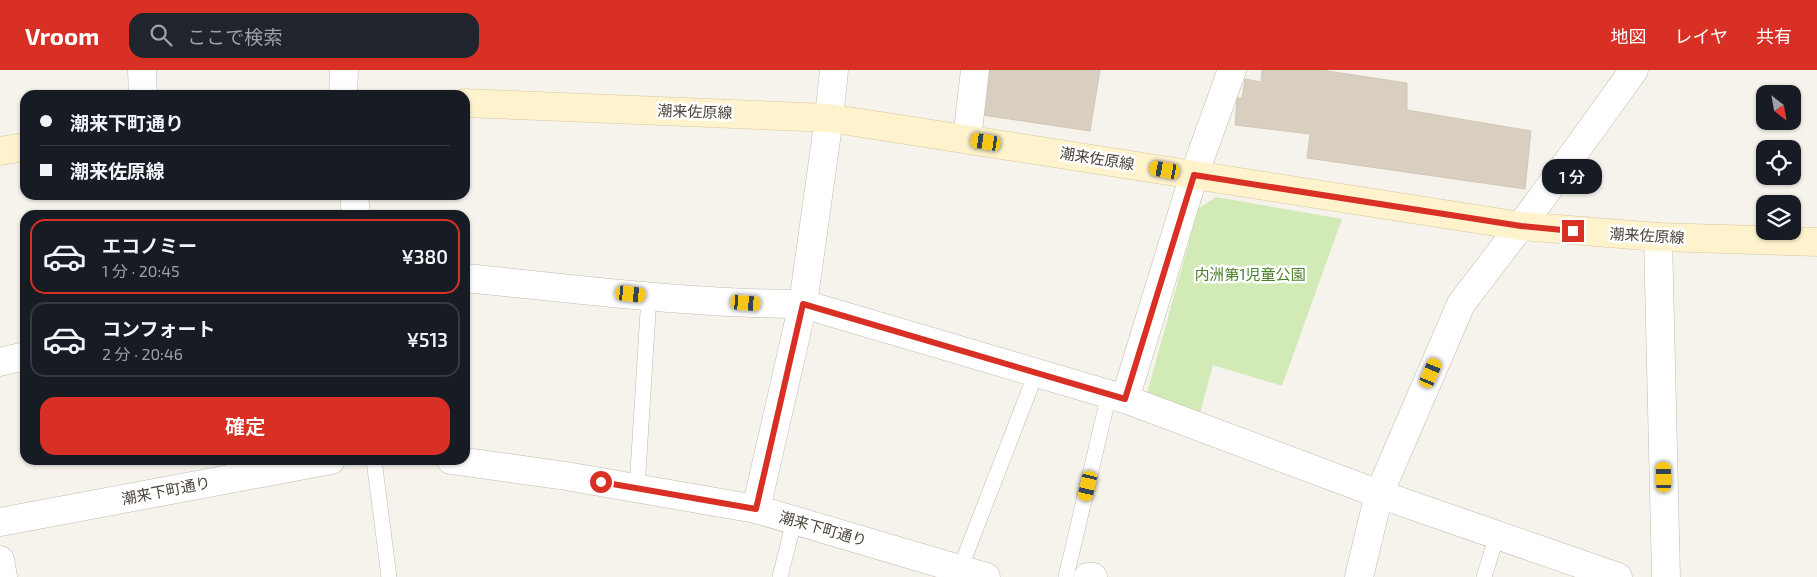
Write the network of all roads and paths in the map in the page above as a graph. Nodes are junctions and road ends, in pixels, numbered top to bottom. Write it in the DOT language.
graph roads {
  1 [pos="142,70"];
  2 [pos="344,70"];
  3 [pos="834,70"];
  4 [pos="975,70"];
  5 [pos="1232,70"];
  6 [pos="1634,70"];
  7 [pos="143,90"];
  8 [pos="343,90"];
  9 [pos="470,103"];
  10 [pos="829,118"];
  11 [pos="967,139"];
  12 [pos="20,149"];
  13 [pos="0,151"];
  14 [pos="1194,175"];
  15 [pos="1521,226"];
  16 [pos="1658,237"];
  17 [pos="1817,242"];
  18 [pos="470,278"];
  19 [pos="649,296"];
  20 [pos="803,304"];
  21 [pos="20,357"];
  22 [pos="0,362"];
  23 [pos="1036,373"];
  24 [pos="1117,396"];
  25 [pos="470,463"];
  26 [pos="305,465"];
  27 [pos="375,465"];
  28 [pos="636,488"];
  29 [pos="1379,494"];
  30 [pos="756,509"];
  31 [pos="794,521"];
  32 [pos="0,522"];
  33 [pos="1497,535"];
  34 [pos="0,560"];
  35 [pos="960,569"];
  36 [pos="3,577"];
  37 [pos="389,577"];
  38 [pos="780,577"];
  39 [pos="986,577"];
  40 [pos="1066,577"];
  41 [pos="1088,577"];
  42 [pos="1093,577"];
  43 [pos="1359,577"];
  44 [pos="1484,577"];
  45 [pos="1618,577"];
  46 [pos="1666,577"];
  1 -- 7 [label="street"];
  2 -- 8 [label="street"];
  3 -- 10 [label="street"];
  4 -- 11 [label="street"];
  5 -- 14 [label="street"];
  6 -- 15 [label="street"];
  9 -- 10 [label="main road, 潮来佐原線"];
  10 -- 11 [label="main road, 潮来佐原線"];
  10 -- 20 [label="street"];
  11 -- 14 [label="main road, 潮来佐原線"];
  12 -- 13 [label="main road"];
  14 -- 15 [label="main road, 潮来佐原線"];
  14 -- 24 [label="street"];
  15 -- 16 [label="main road, 潮来佐原線"];
  15 -- 29 [label="street"];
  16 -- 17 [label="main road, 潮来佐原線"];
  16 -- 46 [label="street"];
  18 -- 19 [label="street"];
  19 -- 20 [label="street"];
  19 -- 28 [label="lane"];
  20 -- 23 [label="street"];
  20 -- 30 [label="street"];
  21 -- 22 [label="street"];
  23 -- 24 [label="street"];
  23 -- 35 [label="lane"];
  24 -- 29 [label="street"];
  24 -- 40 [label="lane"];
  25 -- 28 [label="street, 潮来下町通り"];
  26 -- 32 [label="street, 潮来下町通り"];
  27 -- 37 [label="lane"];
  28 -- 30 [label="street, 潮来下町通り"];
  29 -- 33 [label="street"];
  29 -- 43 [label="street"];
  30 -- 31 [label="street, 潮来下町通り"];
  31 -- 35 [label="street, 潮来下町通り"];
  31 -- 38 [label="lane"];
  33 -- 44 [label="lane"];
  33 -- 45 [label="street"];
  34 -- 36 [label="street"];
  35 -- 39 [label="street, 潮来下町通り"];
  41 -- 42 [label="street"];
}
